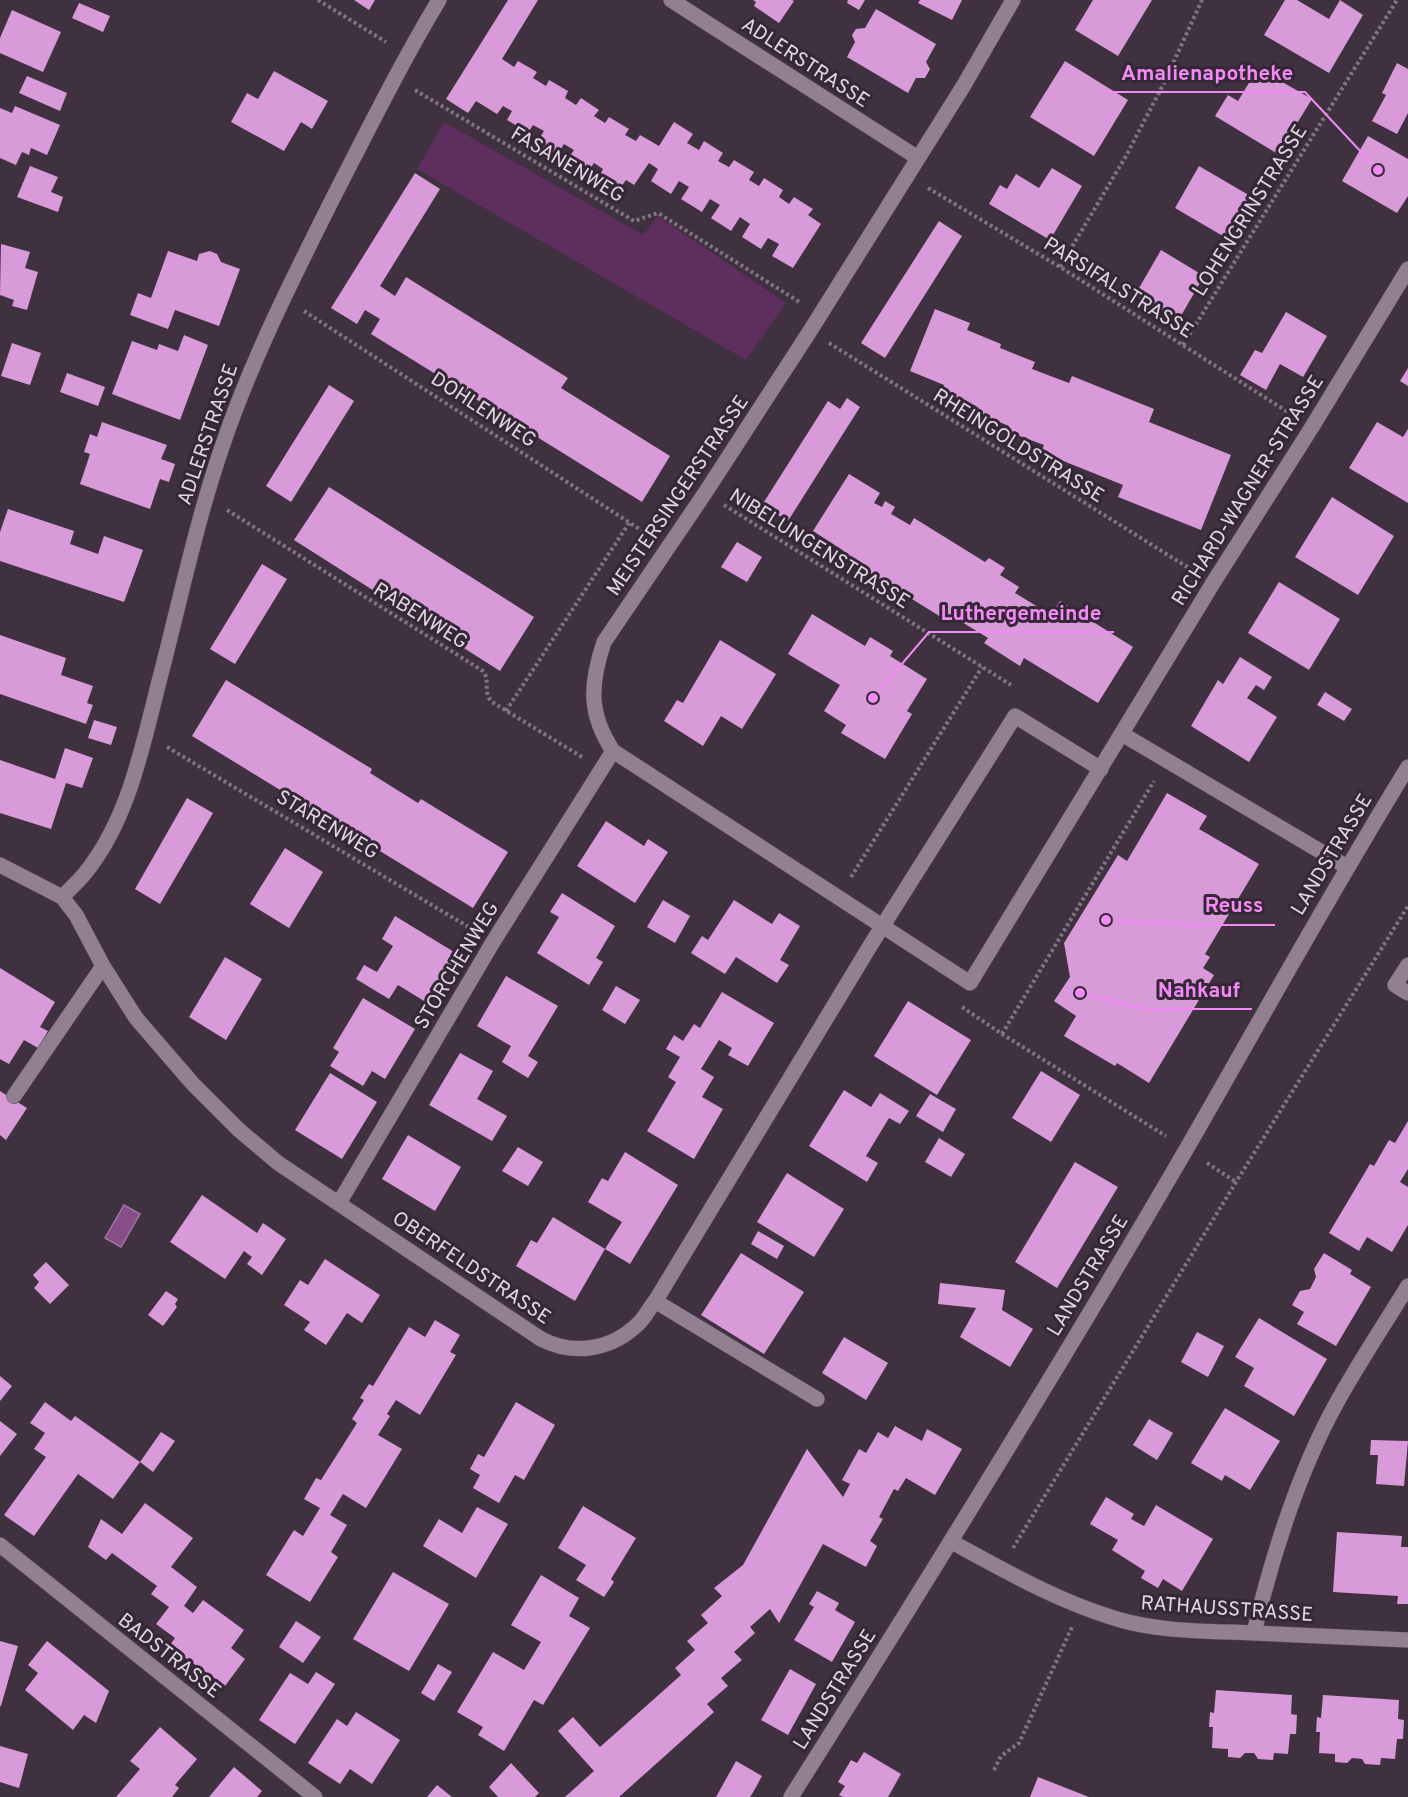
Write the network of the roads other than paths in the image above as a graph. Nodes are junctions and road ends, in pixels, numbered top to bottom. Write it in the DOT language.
graph roads {
  1 [pos="439,0"];
  2 [pos="671,0"];
  3 [pos="1013,0"];
  4 [pos="918,158"];
  5 [pos="1408,269"];
  6 [pos="1122,734"];
  7 [pos="614,751"];
  8 [pos="1408,767"];
  9 [pos="1101,769"];
  10 [pos="0,865"];
  11 [pos="1347,867"];
  12 [pos="62,897"];
  13 [pos="882,926"];
  14 [pos="1408,965"];
  15 [pos="103,966"];
  16 [pos="1408,993"];
  17 [pos="14,1096"];
  18 [pos="339,1203"];
  19 [pos="1408,1286"];
  20 [pos="655,1301"];
  21 [pos="817,1399"];
  22 [pos="952,1542"];
  23 [pos="0,1545"];
  24 [pos="1254,1633"];
  25 [pos="1408,1640"];
  26 [pos="315,1797"];
  27 [pos="791,1797"];
  1 -- 12 [label="street, ADLERSTRASSE"];
  2 -- 4 [label="street, ADLERSTRASSE"];
  3 -- 4 [label="street, MEISTERSINGERSTRASSE"];
  4 -- 7 [label="street, MEISTERSINGERSTRASSE"];
  5 -- 6 [label="street, RICHARD-WAGNER-STRASSE"];
  6 -- 9 [label="street, RICHARD-WAGNER-STRASSE"];
  6 -- 11 [label="street"];
  7 -- 13 [label="street, MEISTERSINGERSTRASSE"];
  7 -- 18 [label="street, STORCHENWEG"];
  8 -- 11 [label="street, LANDSTRASSE"];
  9 -- 13 [label="street"];
  9 -- 13 [label="street, RICHARD-WAGNER-STRASSE"];
  10 -- 12 [label="street, OBERFELDSTRASSE"];
  11 -- 22 [label="street, LANDSTRASSE"];
  12 -- 15 [label="street, OBERFELDSTRASSE"];
  13 -- 20 [label="street, OBERFELDSTRASSE"];
  14 -- 16 [label="street"];
  15 -- 17 [label="street"];
  15 -- 18 [label="street, OBERFELDSTRASSE"];
  18 -- 20 [label="street, OBERFELDSTRASSE"];
  19 -- 24 [label="street"];
  20 -- 21 [label="street"];
  22 -- 24 [label="street, RATHAUSSTRASSE"];
  22 -- 27 [label="street, LANDSTRASSE"];
  23 -- 26 [label="street, BADSTRASSE"];
  24 -- 25 [label="street, RATHAUSSTRASSE"];
}
